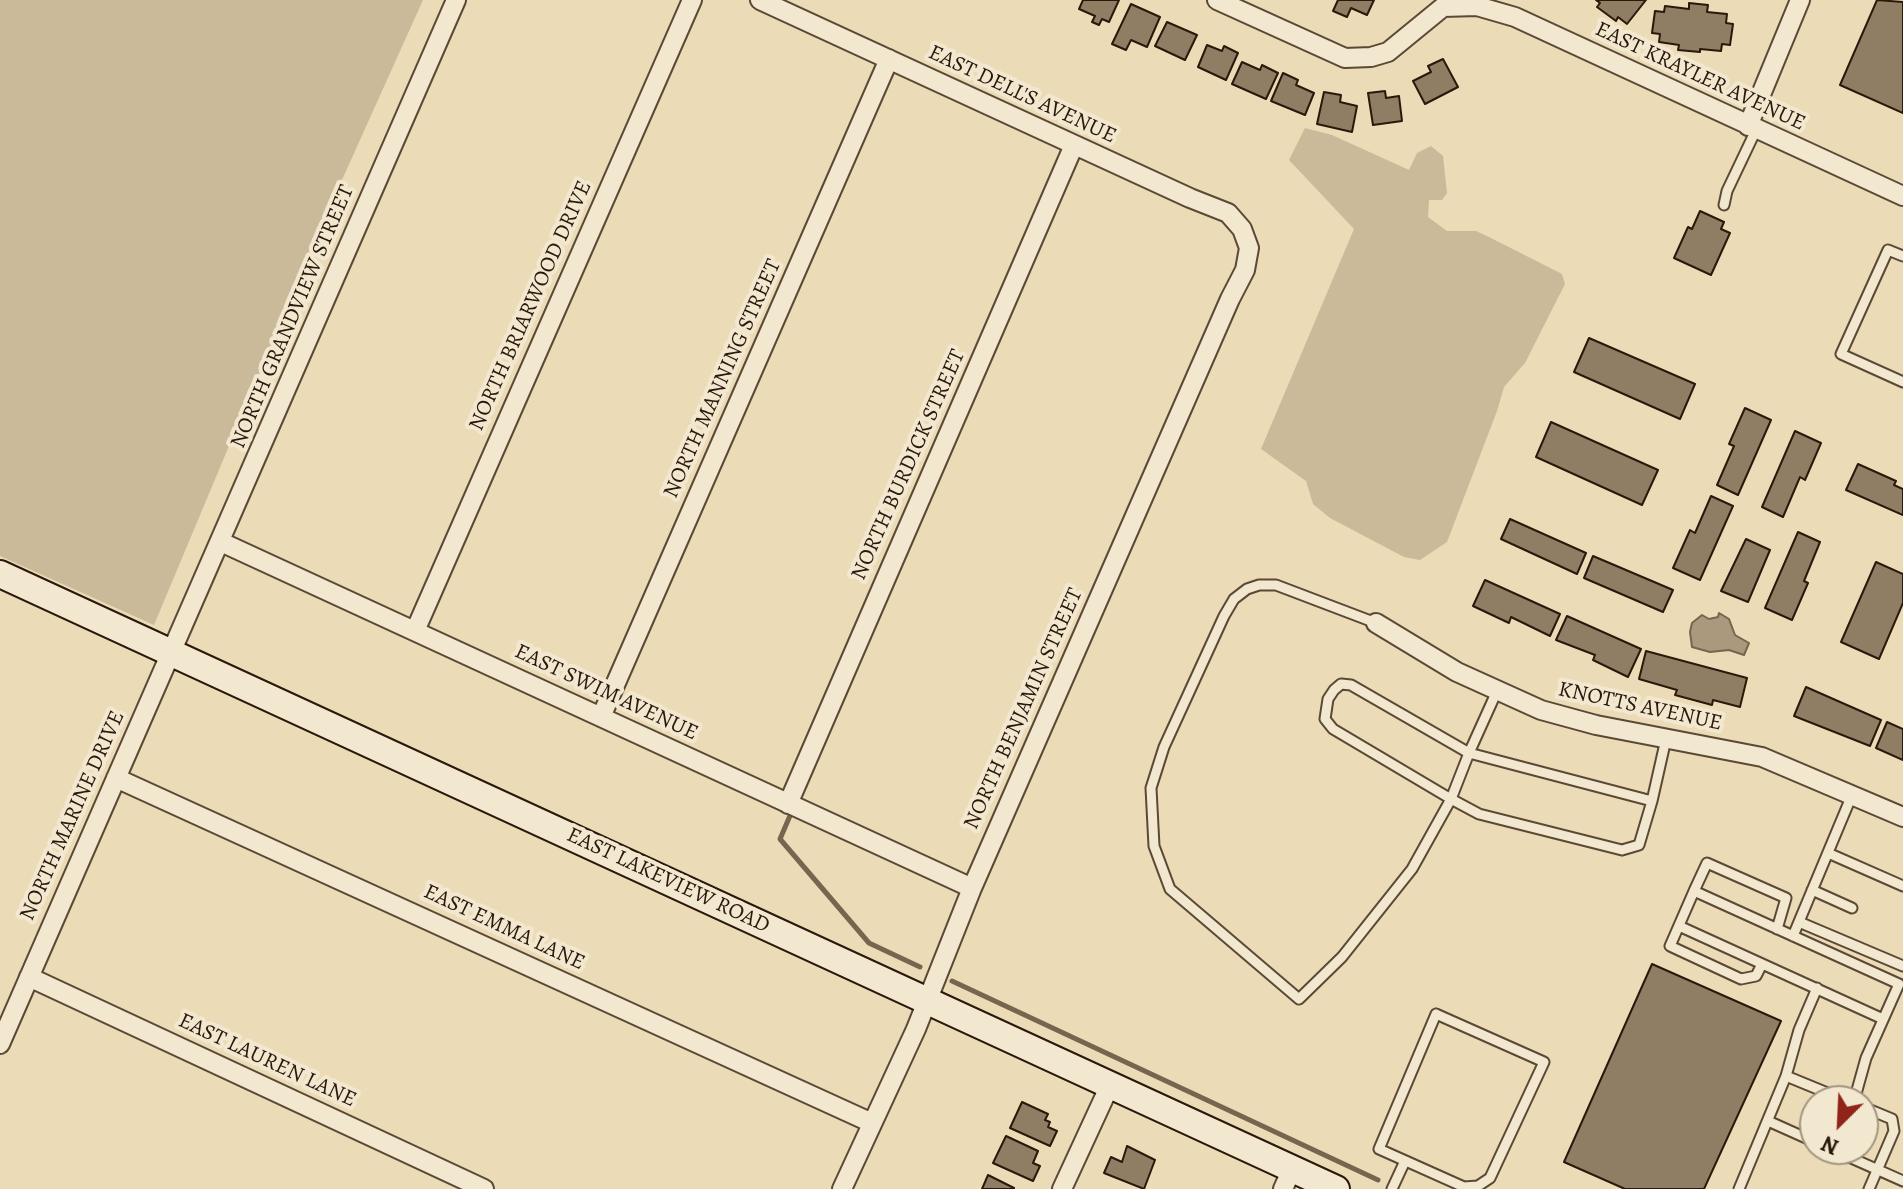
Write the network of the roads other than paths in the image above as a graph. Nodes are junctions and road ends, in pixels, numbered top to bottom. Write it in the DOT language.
graph roads {
  1 [pos="456,0"];
  2 [pos="692,0"];
  3 [pos="760,0"];
  4 [pos="1217,0"];
  5 [pos="1800,0"];
  6 [pos="1442,3"];
  7 [pos="889,59"];
  8 [pos="1752,128"];
  9 [pos="1074,145"];
  10 [pos="1903,196"];
  11 [pos="1724,205"];
  12 [pos="1249,248"];
  13 [pos="1903,256"];
  14 [pos="1903,382"];
  15 [pos="221,542"];
  16 [pos="0,574"];
  17 [pos="1376,623"];
  18 [pos="415,631"];
  19 [pos="171,652"];
  20 [pos="1497,691"];
  21 [pos="601,717"];
  22 [pos="1666,739"];
  23 [pos="1469,753"];
  24 [pos="116,778"];
  25 [pos="1852,795"];
  26 [pos="1451,799"];
  27 [pos="1652,801"];
  28 [pos="788,804"];
  29 [pos="1903,817"];
  30 [pos="1828,853"];
  31 [pos="1903,886"];
  32 [pos="972,888"];
  33 [pos="1812,890"];
  34 [pos="1694,891"];
  35 [pos="1852,908"];
  36 [pos="1799,922"];
  37 [pos="1679,926"];
  38 [pos="1777,929"];
  39 [pos="1793,936"];
  40 [pos="1762,964"];
  41 [pos="1903,966"];
  42 [pos="29,977"];
  43 [pos="1817,988"];
  44 [pos="928,1001"];
  45 [pos="1883,1019"];
  46 [pos="0,1044"];
  47 [pos="1786,1076"];
  48 [pos="1110,1085"];
  49 [pos="1808,1085"];
  50 [pos="1858,1085"];
  51 [pos="1879,1114"];
  52 [pos="1768,1121"];
  53 [pos="872,1123"];
  54 [pos="1799,1135"];
  55 [pos="1405,1161"];
  56 [pos="1866,1165"];
  57 [pos="1877,1170"];
  58 [pos="1288,1179"];
  59 [pos="1903,1181"];
  60 [pos="484,1189"];
  61 [pos="842,1189"];
  62 [pos="1062,1189"];
  63 [pos="1336,1189"];
  64 [pos="1392,1189"];
  65 [pos="1739,1189"];
  66 [pos="1869,1189"];
  1 -- 15 [label="street, NORTH GRANDVIEW STREET"];
  2 -- 18 [label="street, NORTH BRIARWOOD DRIVE"];
  3 -- 7 [label="street, EAST DELL'S AVENUE"];
  4 -- 6 [label="street, EAST KRAYLER AVENUE"];
  5 -- 8 [label="street"];
  6 -- 8 [label="street, EAST KRAYLER AVENUE"];
  7 -- 9 [label="street, EAST DELL'S AVENUE"];
  7 -- 21 [label="street, NORTH MANNING STREET"];
  8 -- 10 [label="street, EAST KRAYLER AVENUE"];
  8 -- 11 [label="lane"];
  9 -- 12 [label="street, EAST DELL'S AVENUE"];
  9 -- 28 [label="street, NORTH BURDICK STREET"];
  12 -- 32 [label="street, NORTH BENJAMIN STREET"];
  13 -- 14 [label="lane"];
  15 -- 18 [label="street, EAST SWIM AVENUE"];
  15 -- 19 [label="street, NORTH GRANDVIEW STREET"];
  16 -- 19 [label="street, EAST LAKEVIEW ROAD"];
  17 -- 20 [label="street, KNOTTS AVENUE"];
  17 -- 26 [label="lane"];
  18 -- 21 [label="street, EAST SWIM AVENUE"];
  19 -- 24 [label="street, NORTH MARINE DRIVE"];
  19 -- 44 [label="street, EAST LAKEVIEW ROAD"];
  20 -- 22 [label="street, KNOTTS AVENUE"];
  20 -- 23 [label="lane"];
  21 -- 28 [label="street, EAST SWIM AVENUE"];
  22 -- 25 [label="street, KNOTTS AVENUE"];
  22 -- 27 [label="lane"];
  23 -- 26 [label="lane"];
  23 -- 26 [label="lane"];
  23 -- 27 [label="lane"];
  24 -- 42 [label="street, NORTH MARINE DRIVE"];
  24 -- 53 [label="street, EAST EMMA LANE"];
  25 -- 29 [label="street, KNOTTS AVENUE"];
  25 -- 30 [label="lane"];
  26 -- 27 [label="lane"];
  28 -- 32 [label="street, EAST SWIM AVENUE"];
  30 -- 31 [label="lane"];
  30 -- 33 [label="lane"];
  32 -- 44 [label="street, NORTH BENJAMIN STREET"];
  33 -- 35 [label="lane"];
  33 -- 36 [label="lane"];
  34 -- 37 [label="lane"];
  34 -- 38 [label="lane"];
  34 -- 38 [label="lane"];
  36 -- 39 [label="lane"];
  36 -- 41 [label="lane"];
  37 -- 40 [label="lane"];
  37 -- 40 [label="lane"];
  38 -- 39 [label="lane"];
  39 -- 45 [label="lane"];
  40 -- 43 [label="lane"];
  42 -- 46 [label="street, NORTH MARINE DRIVE"];
  42 -- 60 [label="street, EAST LAUREN LANE"];
  43 -- 45 [label="lane"];
  43 -- 47 [label="lane"];
  44 -- 48 [label="street, EAST LAKEVIEW ROAD"];
  44 -- 53 [label="street, NORTH BENJAMIN STREET"];
  45 -- 50 [label="lane"];
  47 -- 49 [label="lane"];
  47 -- 52 [label="lane"];
  48 -- 58 [label="street, EAST LAKEVIEW ROAD"];
  48 -- 62 [label="street"];
  51 -- 57 [label="lane"];
  52 -- 54 [label="lane"];
  52 -- 65 [label="lane"];
  53 -- 61 [label="street, NORTH BENJAMIN STREET"];
  55 -- 55 [label="lane"];
  55 -- 64 [label="lane"];
  56 -- 57 [label="lane"];
  57 -- 59 [label="lane"];
  57 -- 66 [label="lane"];
  58 -- 63 [label="street, EAST LAKEVIEW ROAD"];
}
